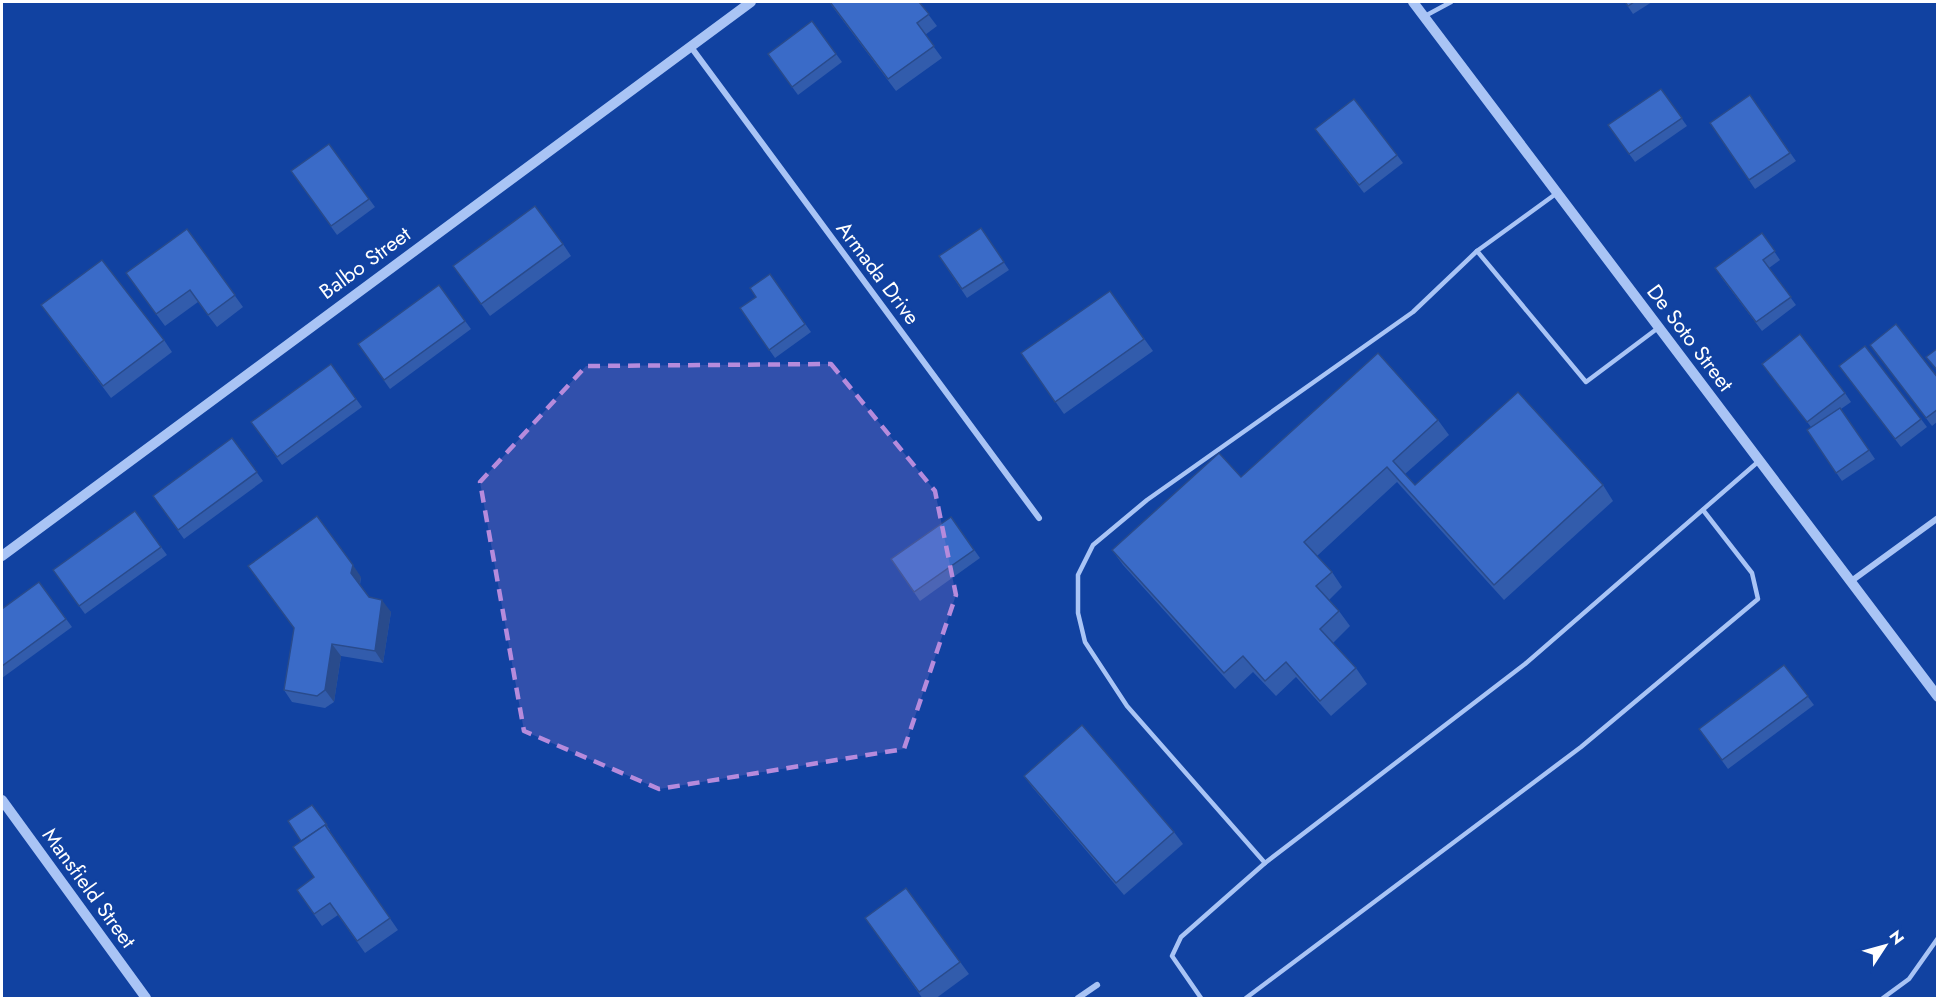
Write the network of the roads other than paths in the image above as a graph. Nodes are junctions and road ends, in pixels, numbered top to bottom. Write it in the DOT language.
graph roads {
  1 [pos="751,2"];
  2 [pos="1413,2"];
  3 [pos="1451,2"];
  4 [pos="1425,16"];
  5 [pos="691,48"];
  6 [pos="1557,193"];
  7 [pos="1477,251"];
  8 [pos="1658,328"];
  9 [pos="1759,461"];
  10 [pos="1703,510"];
  11 [pos="1039,518"];
  12 [pos="1938,518"];
  13 [pos="2,556"];
  14 [pos="1850,582"];
  15 [pos="1938,697"];
  16 [pos="2,801"];
  17 [pos="1265,863"];
  18 [pos="1938,938"];
  19 [pos="1097,985"];
  20 [pos="146,999"];
  21 [pos="1078,999"];
  22 [pos="1201,999"];
  23 [pos="1246,999"];
  24 [pos="1883,999"];
  1 -- 5 [label="street, Balbo Street"];
  2 -- 4 [label="street, De Soto Street"];
  3 -- 4 [label="lane"];
  4 -- 6 [label="street, De Soto Street"];
  5 -- 11 [label="street, Armada Drive"];
  5 -- 13 [label="street, Balbo Street"];
  6 -- 7 [label="lane"];
  6 -- 8 [label="street, De Soto Street"];
  7 -- 8 [label="lane"];
  7 -- 17 [label="lane"];
  8 -- 9 [label="street, De Soto Street"];
  9 -- 10 [label="lane"];
  9 -- 14 [label="street, De Soto Street"];
  10 -- 17 [label="lane"];
  10 -- 23 [label="lane"];
  12 -- 14 [label="street"];
  14 -- 15 [label="street, De Soto Street"];
  16 -- 20 [label="street, Mansfield Street"];
  17 -- 22 [label="lane"];
  18 -- 24 [label="lane"];
  19 -- 21 [label="street"];
}
